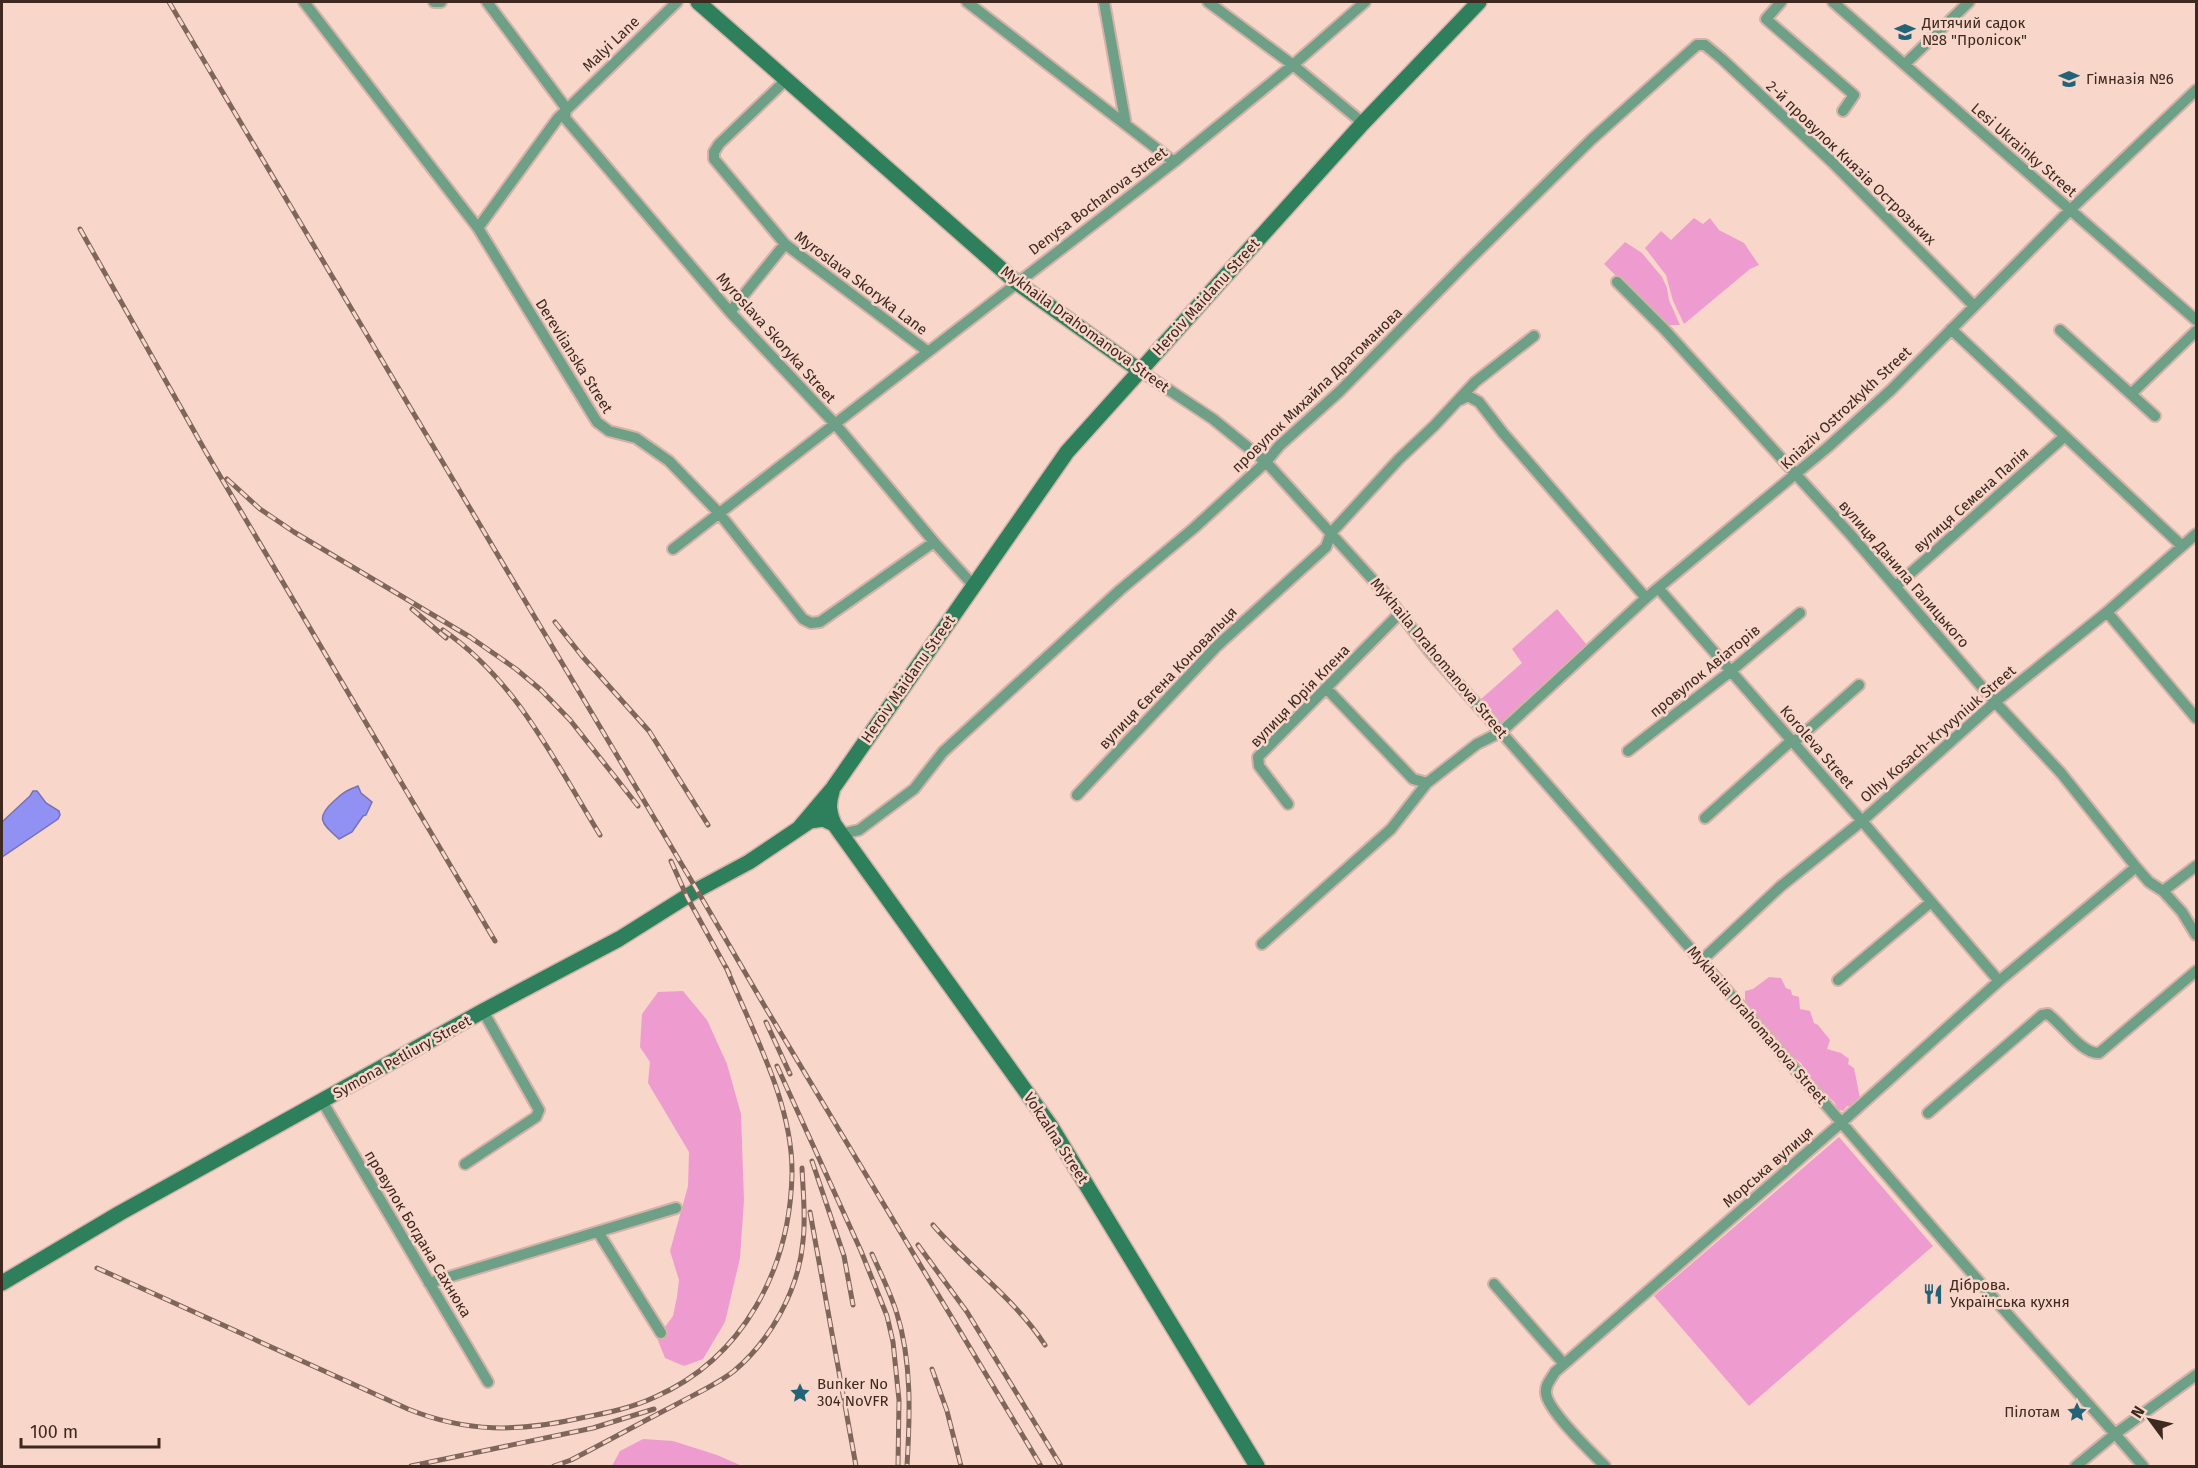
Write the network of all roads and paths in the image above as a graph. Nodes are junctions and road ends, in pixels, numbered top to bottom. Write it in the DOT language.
graph roads {
  1 [pos="304,2"];
  2 [pos="434,2"];
  3 [pos="441,2"];
  4 [pos="487,2"];
  5 [pos="677,2"];
  6 [pos="698,2"];
  7 [pos="967,2"];
  8 [pos="1104,2"];
  9 [pos="1208,2"];
  10 [pos="1365,2"];
  11 [pos="1479,2"];
  12 [pos="1781,2"];
  13 [pos="1833,2"];
  14 [pos="1969,2"];
  15 [pos="1705,45"];
  16 [pos="1905,64"];
  17 [pos="1293,65"];
  18 [pos="788,80"];
  19 [pos="2196,90"];
  20 [pos="566,108"];
  21 [pos="1843,111"];
  22 [pos="1364,123"];
  23 [pos="1126,125"];
  24 [pos="1174,162"];
  25 [pos="2070,210"];
  26 [pos="478,228"];
  27 [pos="785,244"];
  28 [pos="1016,282"];
  29 [pos="1617,282"];
  30 [pos="1973,305"];
  31 [pos="730,312"];
  32 [pos="2196,320"];
  33 [pos="1951,329"];
  34 [pos="2060,330"];
  35 [pos="2196,331"];
  36 [pos="1534,336"];
  37 [pos="927,351"];
  38 [pos="1139,370"];
  39 [pos="2131,394"];
  40 [pos="1457,402"];
  41 [pos="2155,416"];
  42 [pos="836,425"];
  43 [pos="2065,436"];
  44 [pos="1266,462"];
  45 [pos="1795,475"];
  46 [pos="719,513"];
  47 [pos="1331,533"];
  48 [pos="2196,535"];
  49 [pos="934,542"];
  50 [pos="2182,546"];
  51 [pos="673,549"];
  52 [pos="973,585"];
  53 [pos="1896,586"];
  54 [pos="1659,589"];
  55 [pos="1646,598"];
  56 [pos="2107,612"];
  57 [pos="1400,613"];
  58 [pos="1800,614"];
  59 [pos="1731,671"];
  60 [pos="1859,685"];
  61 [pos="1327,689"];
  62 [pos="1995,702"];
  63 [pos="2196,718"];
  64 [pos="1501,732"];
  65 [pos="1792,742"];
  66 [pos="1628,751"];
  67 [pos="1427,783"];
  68 [pos="833,788"];
  69 [pos="1077,795"];
  70 [pos="1288,804"];
  71 [pos="1705,818"];
  72 [pos="1862,821"];
  73 [pos="800,827"];
  74 [pos="838,829"];
  75 [pos="2196,866"];
  76 [pos="2136,867"];
  77 [pos="2163,891"];
  78 [pos="1932,902"];
  79 [pos="2196,935"];
  80 [pos="1262,944"];
  81 [pos="1701,961"];
  82 [pos="2196,971"];
  83 [pos="1839,980"];
  84 [pos="1999,981"];
  85 [pos="483,1011"];
  86 [pos="322,1101"];
  87 [pos="1928,1113"];
  88 [pos="1842,1122"];
  89 [pos="465,1164"];
  90 [pos="676,1208"];
  91 [pos="598,1232"];
  92 [pos="2,1283"];
  93 [pos="429,1283"];
  94 [pos="1494,1284"];
  95 [pos="661,1333"];
  96 [pos="1564,1364"];
  97 [pos="2196,1375"];
  98 [pos="488,1382"];
  99 [pos="2115,1434"];
  100 [pos="1257,1467"];
  101 [pos="1605,1467"];
  102 [pos="2076,1467"];
  103 [pos="2143,1467"];
  1 -- 26 [label="street, Derevlianska Street"];
  2 -- 3 [label="street"];
  4 -- 20 [label="street"];
  5 -- 20 [label="street, Malyi Lane"];
  6 -- 18 [label="street, Mykhaila Drahomanova Street"];
  7 -- 23 [label="street"];
  8 -- 23 [label="street"];
  9 -- 17 [label="street"];
  10 -- 17 [label="street, Denysa Bocharova Street"];
  11 -- 22 [label="street, Heroiv Maidanu Street"];
  12 -- 21 [label="street"];
  13 -- 16 [label="street, Lesi Ukrainky Street"];
  14 -- 16 [label="street"];
  15 -- 30 [label="street, 2-й провулок Князів Острозьких"];
  15 -- 44 [label="street, провулок Михайла Драгоманова"];
  16 -- 25 [label="street, Lesi Ukrainky Street"];
  17 -- 22 [label="street"];
  17 -- 24 [label="street, Denysa Bocharova Street"];
  18 -- 27 [label="street, Myroslava Skoryka Lane"];
  18 -- 28 [label="street, Mykhaila Drahomanova Street"];
  19 -- 25 [label="street, Kniaziv Ostrozkykh Street"];
  20 -- 26 [label="street, Malyi Lane"];
  20 -- 31 [label="street, Myroslava Skoryka Street"];
  22 -- 38 [label="street, Heroiv Maidanu Street"];
  23 -- 24 [label="street"];
  24 -- 28 [label="street, Denysa Bocharova Street"];
  25 -- 30 [label="street, Kniaziv Ostrozkykh Street"];
  25 -- 32 [label="street, Lesi Ukrainky Street"];
  26 -- 46 [label="street, Derevlianska Street"];
  27 -- 31 [label="street"];
  27 -- 37 [label="street, Myroslava Skoryka Lane"];
  28 -- 37 [label="street, Denysa Bocharova Street"];
  28 -- 38 [label="street, Mykhaila Drahomanova Street"];
  29 -- 45 [label="street, вулиця Данила Галицького"];
  30 -- 33 [label="street, Kniaziv Ostrozkykh Street"];
  31 -- 42 [label="street, Myroslava Skoryka Street"];
  33 -- 43 [label="street"];
  33 -- 45 [label="street, Kniaziv Ostrozkykh Street"];
  34 -- 39 [label="street"];
  35 -- 39 [label="street"];
  36 -- 40 [label="street, вулиця Євгена Коновальця"];
  37 -- 42 [label="street, Denysa Bocharova Street"];
  38 -- 44 [label="street, Mykhaila Drahomanova Street"];
  38 -- 52 [label="street, Heroiv Maidanu Street"];
  39 -- 41 [label="street"];
  40 -- 47 [label="street, вулиця Євгена Коновальця"];
  40 -- 55 [label="street"];
  42 -- 46 [label="street, Denysa Bocharova Street"];
  42 -- 49 [label="street, Myroslava Skoryka Street"];
  43 -- 50 [label="street"];
  43 -- 53 [label="street, вулиця Семена Палія"];
  44 -- 47 [label="street, Mykhaila Drahomanova Street"];
  44 -- 74 [label="street, провулок Михайла Драгоманова"];
  45 -- 53 [label="street, вулиця Данила Галицького"];
  45 -- 54 [label="street, Kniaziv Ostrozkykh Street"];
  46 -- 49 [label="street, Derevlianska Street"];
  46 -- 51 [label="street, Denysa Bocharova Street"];
  47 -- 57 [label="street, Mykhaila Drahomanova Street"];
  47 -- 69 [label="street, вулиця Євгена Коновальця"];
  48 -- 50 [label="street, Olhy Kosach-Kryvyniuk Street"];
  49 -- 52 [label="street, Myroslava Skoryka Street"];
  50 -- 56 [label="street, Olhy Kosach-Kryvyniuk Street"];
  52 -- 68 [label="street, Heroiv Maidanu Street"];
  53 -- 62 [label="street, вулиця Данила Галицького"];
  54 -- 55 [label="street, Kniaziv Ostrozkykh Street"];
  54 -- 59 [label="street, Koroleva Street"];
  55 -- 64 [label="street, Kniaziv Ostrozkykh Street"];
  56 -- 62 [label="street, Olhy Kosach-Kryvyniuk Street"];
  56 -- 63 [label="street"];
  57 -- 61 [label="street, вулиця Юрія Клена"];
  57 -- 64 [label="street, Mykhaila Drahomanova Street"];
  58 -- 59 [label="street, провулок Авіаторів"];
  59 -- 65 [label="street, Koroleva Street"];
  59 -- 66 [label="street, провулок Авіаторів"];
  60 -- 65 [label="street"];
  61 -- 67 [label="street"];
  61 -- 70 [label="street, вулиця Юрія Клена"];
  62 -- 72 [label="street, Olhy Kosach-Kryvyniuk Street"];
  62 -- 76 [label="street, вулиця Данила Галицького"];
  64 -- 67 [label="street, Kniaziv Ostrozkykh Street"];
  64 -- 81 [label="street, Mykhaila Drahomanova Street"];
  65 -- 71 [label="street"];
  65 -- 72 [label="street, Koroleva Street"];
  67 -- 80 [label="street, Kniaziv Ostrozkykh Street"];
  68 -- 73 [label="street, Heroiv Maidanu Street"];
  68 -- 74 [label="street"];
  72 -- 78 [label="street, Koroleva Street"];
  72 -- 81 [label="street, Olhy Kosach-Kryvyniuk Street"];
  73 -- 74 [label="street"];
  73 -- 85 [label="street, Symona Petliury Street"];
  74 -- 100 [label="street, Vokzalna Street"];
  75 -- 77 [label="street"];
  76 -- 77 [label="street, вулиця Данила Галицького"];
  76 -- 84 [label="street, Морська вулиця"];
  77 -- 79 [label="street, вулиця Данила Галицького"];
  78 -- 83 [label="street"];
  78 -- 84 [label="street, Koroleva Street"];
  81 -- 88 [label="street, Mykhaila Drahomanova Street"];
  82 -- 87 [label="street"];
  84 -- 88 [label="street, Морська вулиця"];
  85 -- 86 [label="street, Symona Petliury Street"];
  85 -- 89 [label="street"];
  86 -- 92 [label="street, Symona Petliury Street"];
  86 -- 93 [label="street, провулок Богдана Сахнюка"];
  88 -- 96 [label="street, Морська вулиця"];
  88 -- 99 [label="street, Mykhaila Drahomanova Street"];
  90 -- 91 [label="street"];
  91 -- 93 [label="street"];
  91 -- 95 [label="street"];
  93 -- 98 [label="street, провулок Богдана Сахнюка"];
  94 -- 96 [label="street"];
  96 -- 101 [label="street, Морська вулиця"];
  97 -- 99 [label="street"];
  99 -- 102 [label="street"];
  99 -- 103 [label="street, Mykhaila Drahomanova Street"];
}
